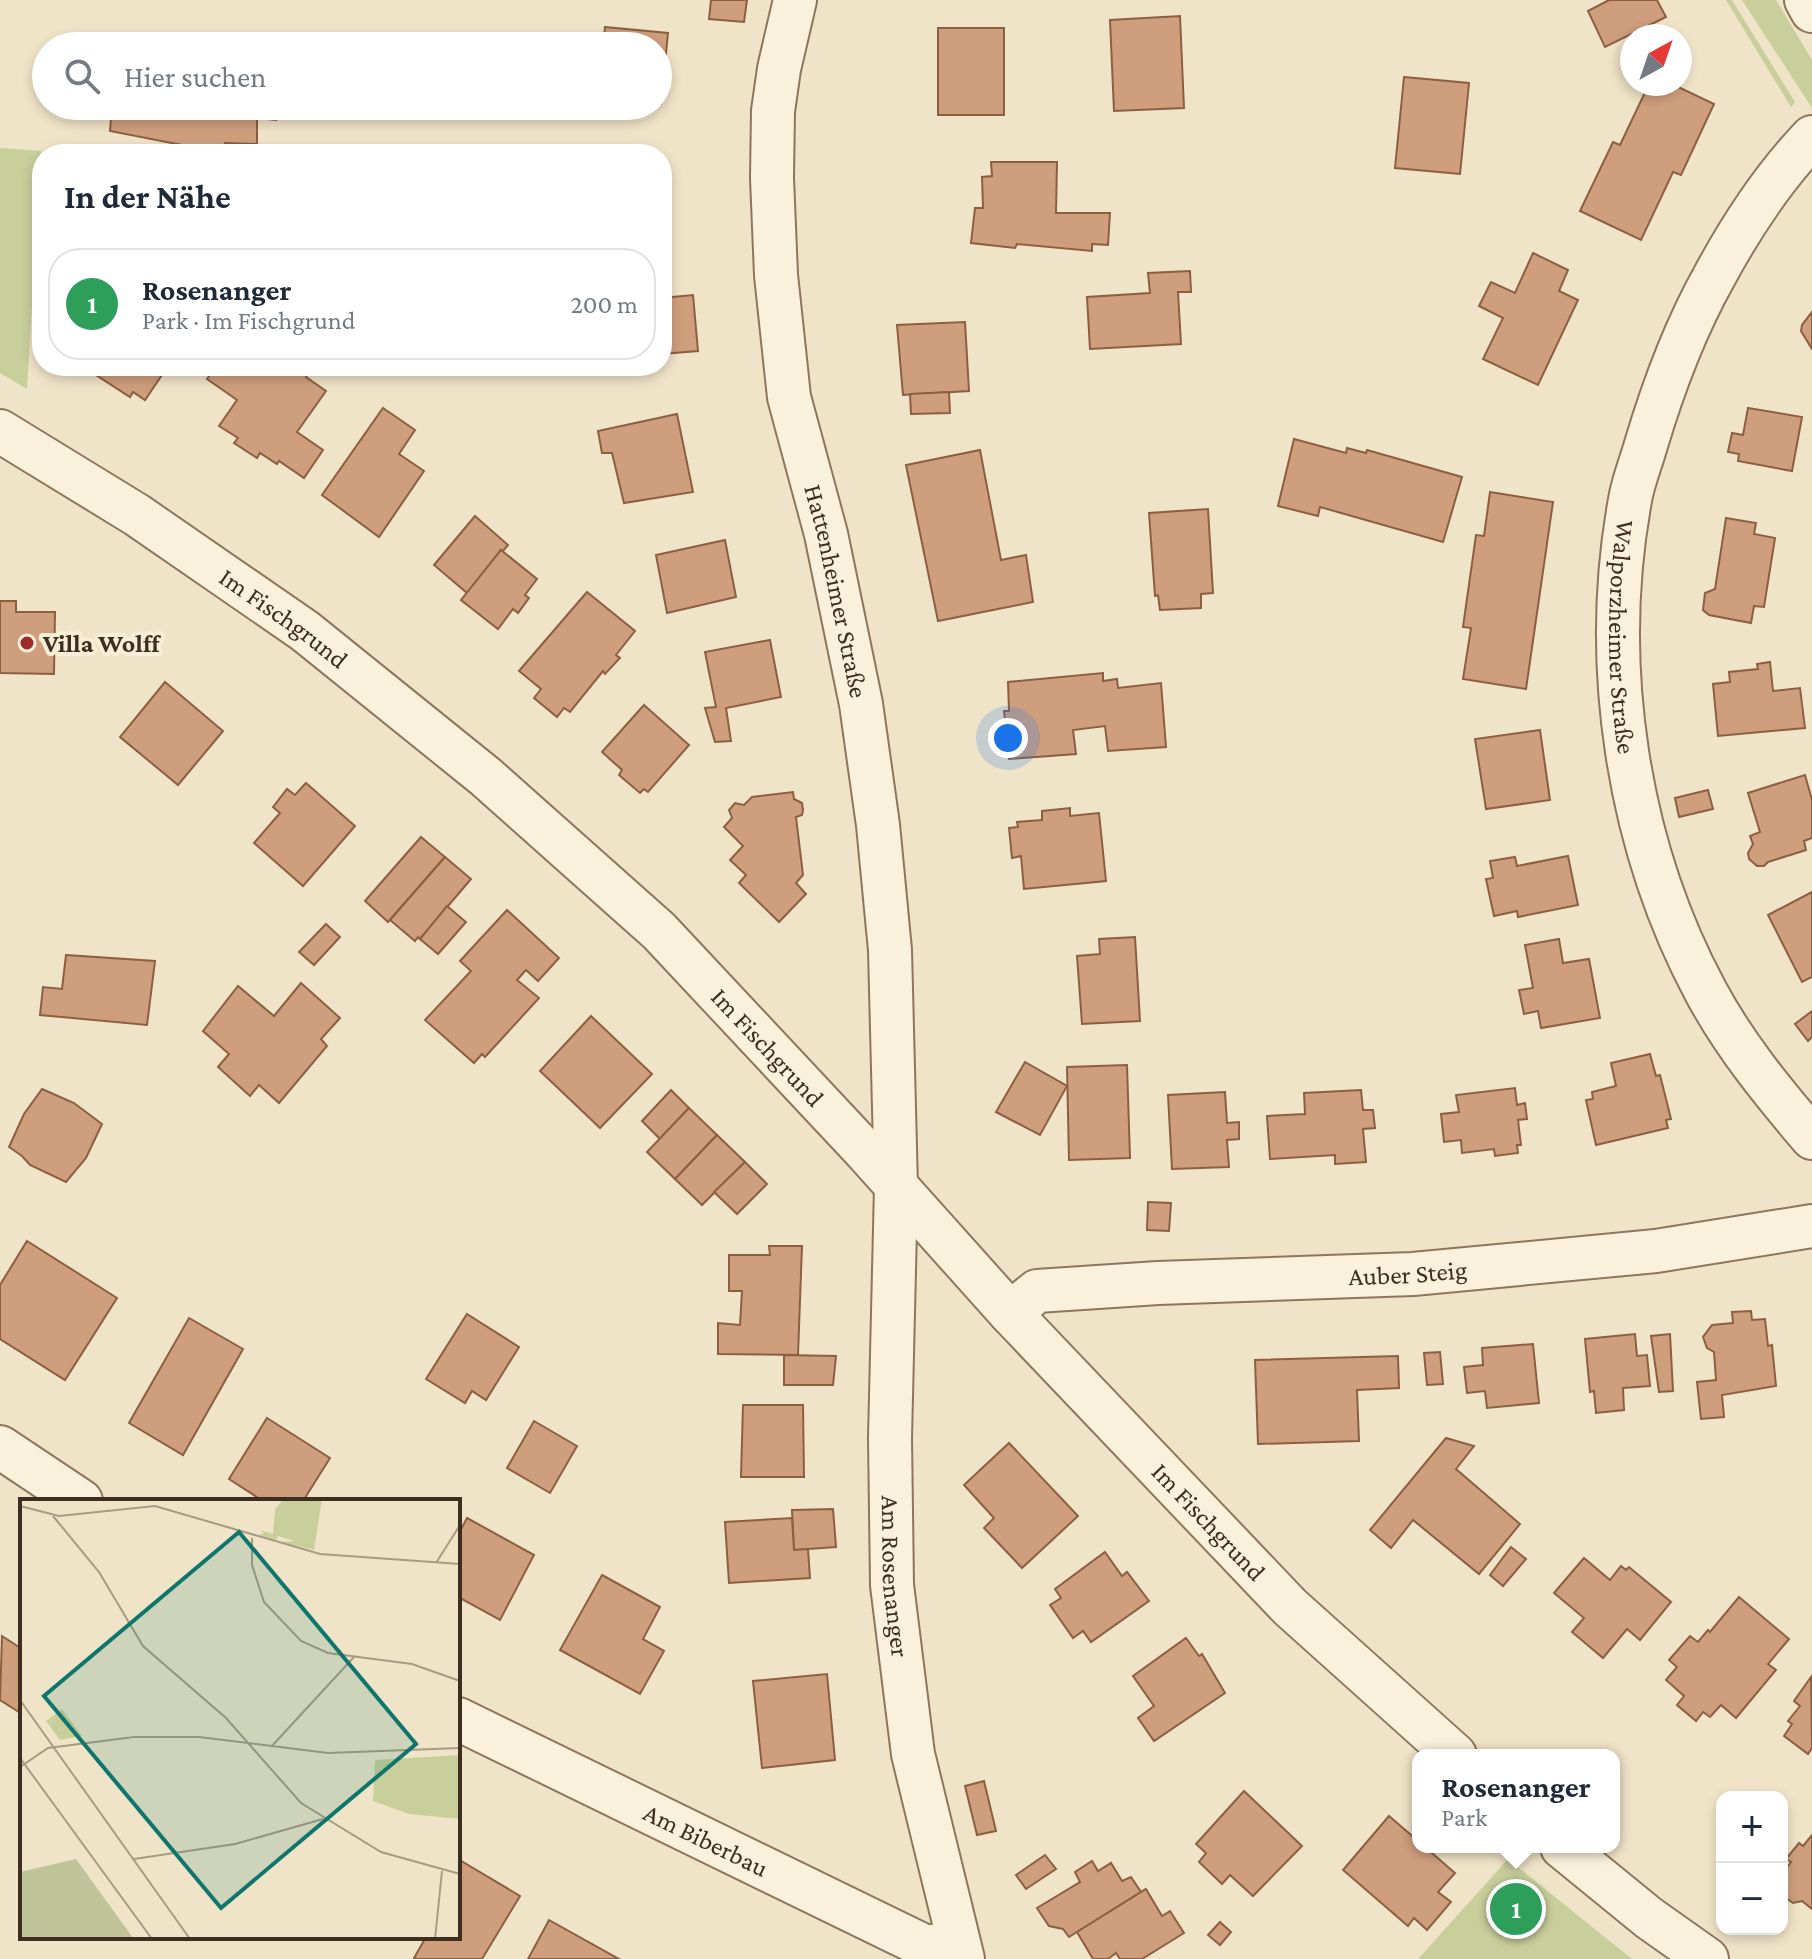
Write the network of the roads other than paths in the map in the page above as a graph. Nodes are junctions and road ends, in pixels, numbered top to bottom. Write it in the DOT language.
graph roads {
  1 [pos="795,0"];
  2 [pos="1806,0"];
  3 [pos="1812,11"];
  4 [pos="1812,137"];
  5 [pos="0,431"];
  6 [pos="1812,1138"];
  7 [pos="896,1187"];
  8 [pos="1812,1226"];
  9 [pos="1010,1313"];
  10 [pos="0,1447"];
  11 [pos="78,1499"];
  12 [pos="460,1720"];
  13 [pos="1448,1749"];
  14 [pos="1569,1853"];
  15 [pos="960,1951"];
  16 [pos="1707,1959"];
  1 -- 7 [label="street, Hattenheimer Straße"];
  2 -- 3 [label="street"];
  4 -- 6 [label="street, Walporzheimer Straße"];
  5 -- 7 [label="street, Im Fischgrund"];
  7 -- 9 [label="street, Im Fischgrund"];
  7 -- 15 [label="street, Am Rosenanger"];
  8 -- 9 [label="street, Auber Steig"];
  9 -- 13 [label="street, Im Fischgrund"];
  10 -- 11 [label="street"];
  12 -- 15 [label="street, Am Biberbau"];
  14 -- 16 [label="street"];
}
